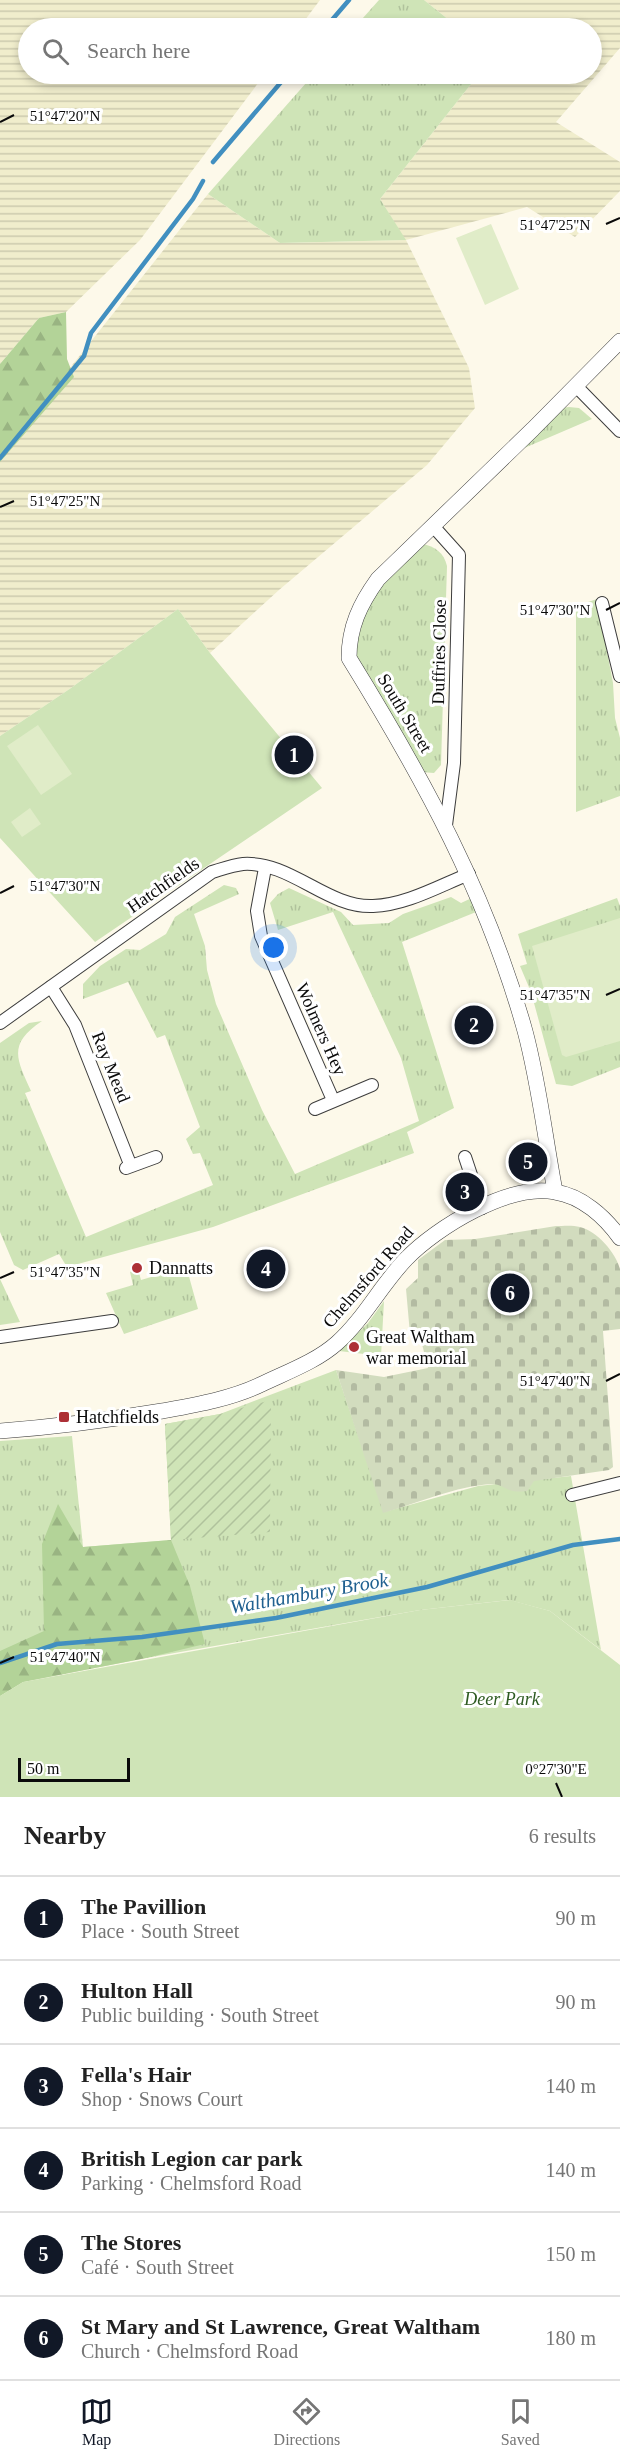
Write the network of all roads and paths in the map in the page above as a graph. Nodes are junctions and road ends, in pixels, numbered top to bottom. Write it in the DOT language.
graph roads {
  1 [pos="620,341"];
  2 [pos="576,386"];
  3 [pos="620,431"];
  4 [pos="433,526"];
  5 [pos="602,603"];
  6 [pos="620,676"];
  7 [pos="446,825"];
  8 [pos="265,868"];
  9 [pos="469,874"];
  10 [pos="51,987"];
  11 [pos="1,1021"];
  12 [pos="372,1085"];
  13 [pos="333,1100"];
  14 [pos="315,1109"];
  15 [pos="156,1157"];
  16 [pos="465,1157"];
  17 [pos="555,1191"];
  18 [pos="482,1208"];
  19 [pos="620,1238"];
  20 [pos="112,1321"];
  21 [pos="0,1336"];
  22 [pos="0,1431"];
  23 [pos="620,1483"];
  24 [pos="572,1495"];
  1 -- 2 [label="street, South Street"];
  2 -- 3 [label="street"];
  2 -- 4 [label="street, South Street"];
  4 -- 7 [label="street, Duffries Close"];
  4 -- 7 [label="street, South Street"];
  5 -- 6 [label="street"];
  7 -- 9 [label="street, South Street"];
  8 -- 9 [label="street, Hatchfields"];
  8 -- 10 [label="street, Hatchfields"];
  8 -- 13 [label="street, Wolmers Hey"];
  9 -- 17 [label="street, South Street"];
  10 -- 11 [label="street, Hatchfields"];
  10 -- 15 [label="street, Ray Mead"];
  12 -- 13 [label="street, Wolmers Hey"];
  13 -- 14 [label="street, Wolmers Hey"];
  16 -- 18 [label="street"];
  17 -- 18 [label="street, Chelmsford Road"];
  17 -- 19 [label="street"];
  18 -- 22 [label="street, Chelmsford Road"];
  20 -- 21 [label="street"];
  23 -- 24 [label="street"];
}
